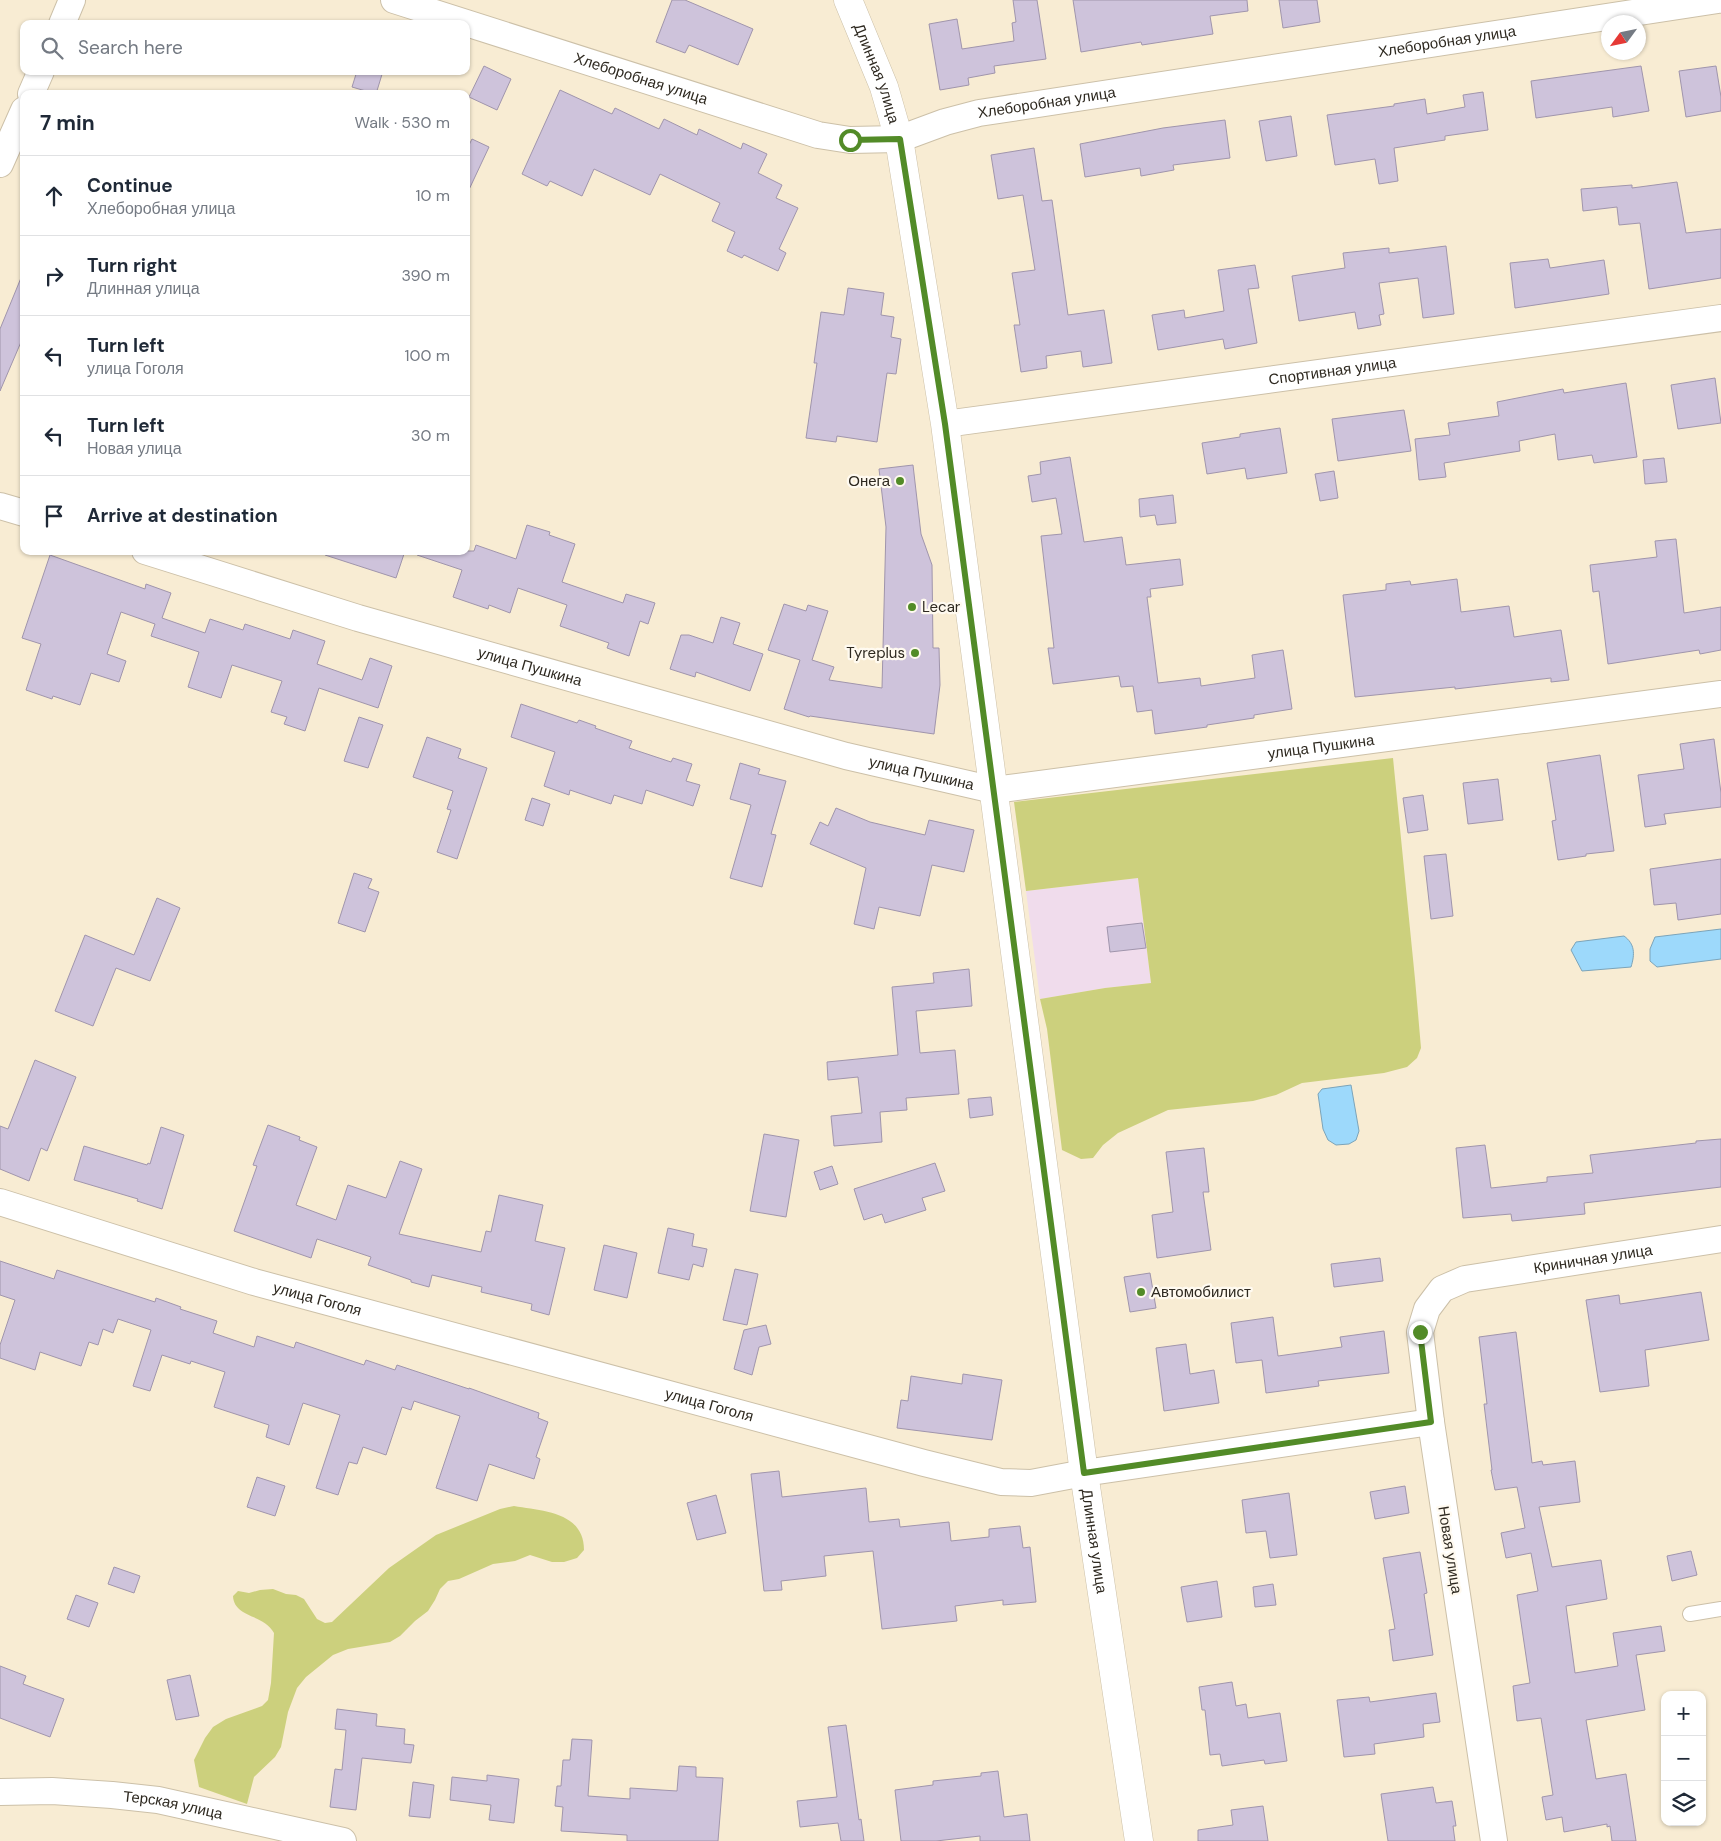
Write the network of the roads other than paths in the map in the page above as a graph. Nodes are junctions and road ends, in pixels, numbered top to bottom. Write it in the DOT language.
graph roads {
  1 [pos="72,0"];
  2 [pos="394,0"];
  3 [pos="848,0"];
  4 [pos="1718,0"];
  5 [pos="64,20"];
  6 [pos="457,20"];
  7 [pos="470,24"];
  8 [pos="39,75"];
  9 [pos="33,90"];
  10 [pos="20,119"];
  11 [pos="900,139"];
  12 [pos="0,164"];
  13 [pos="1721,318"];
  14 [pos="945,424"];
  15 [pos="0,506"];
  16 [pos="20,512"];
  17 [pos="158,555"];
  18 [pos="1721,694"];
  19 [pos="994,790"];
  20 [pos="0,1202"];
  21 [pos="1721,1239"];
  22 [pos="1465,1279"];
  23 [pos="1431,1422"];
  24 [pos="1084,1473"];
  25 [pos="1721,1609"];
  26 [pos="1690,1614"];
  27 [pos="0,1792"];
  28 [pos="343,1841"];
  29 [pos="1139,1841"];
  30 [pos="1494,1841"];
  1 -- 5 [label="street"];
  2 -- 6 [label="street, Хлеборобная улица"];
  3 -- 11 [label="street, Длинная улица"];
  4 -- 11 [label="street, Хлеборобная улица"];
  7 -- 11 [label="street, Хлеборобная улица"];
  8 -- 9 [label="street"];
  10 -- 12 [label="street"];
  11 -- 14 [label="street, Длинная улица"];
  13 -- 14 [label="street, Спортивная улица"];
  14 -- 19 [label="street, Длинная улица"];
  15 -- 16 [label="street"];
  17 -- 19 [label="street, улица Пушкина"];
  18 -- 19 [label="street, улица Пушкина"];
  19 -- 24 [label="street, Длинная улица"];
  20 -- 24 [label="street, улица Гоголя"];
  21 -- 22 [label="street, Криничная улица"];
  22 -- 23 [label="street, Новая улица"];
  23 -- 24 [label="street, улица Гоголя"];
  23 -- 30 [label="street, Новая улица"];
  24 -- 29 [label="street, Длинная улица"];
  25 -- 26 [label="lane"];
  27 -- 28 [label="street, Терская улица"];
}
